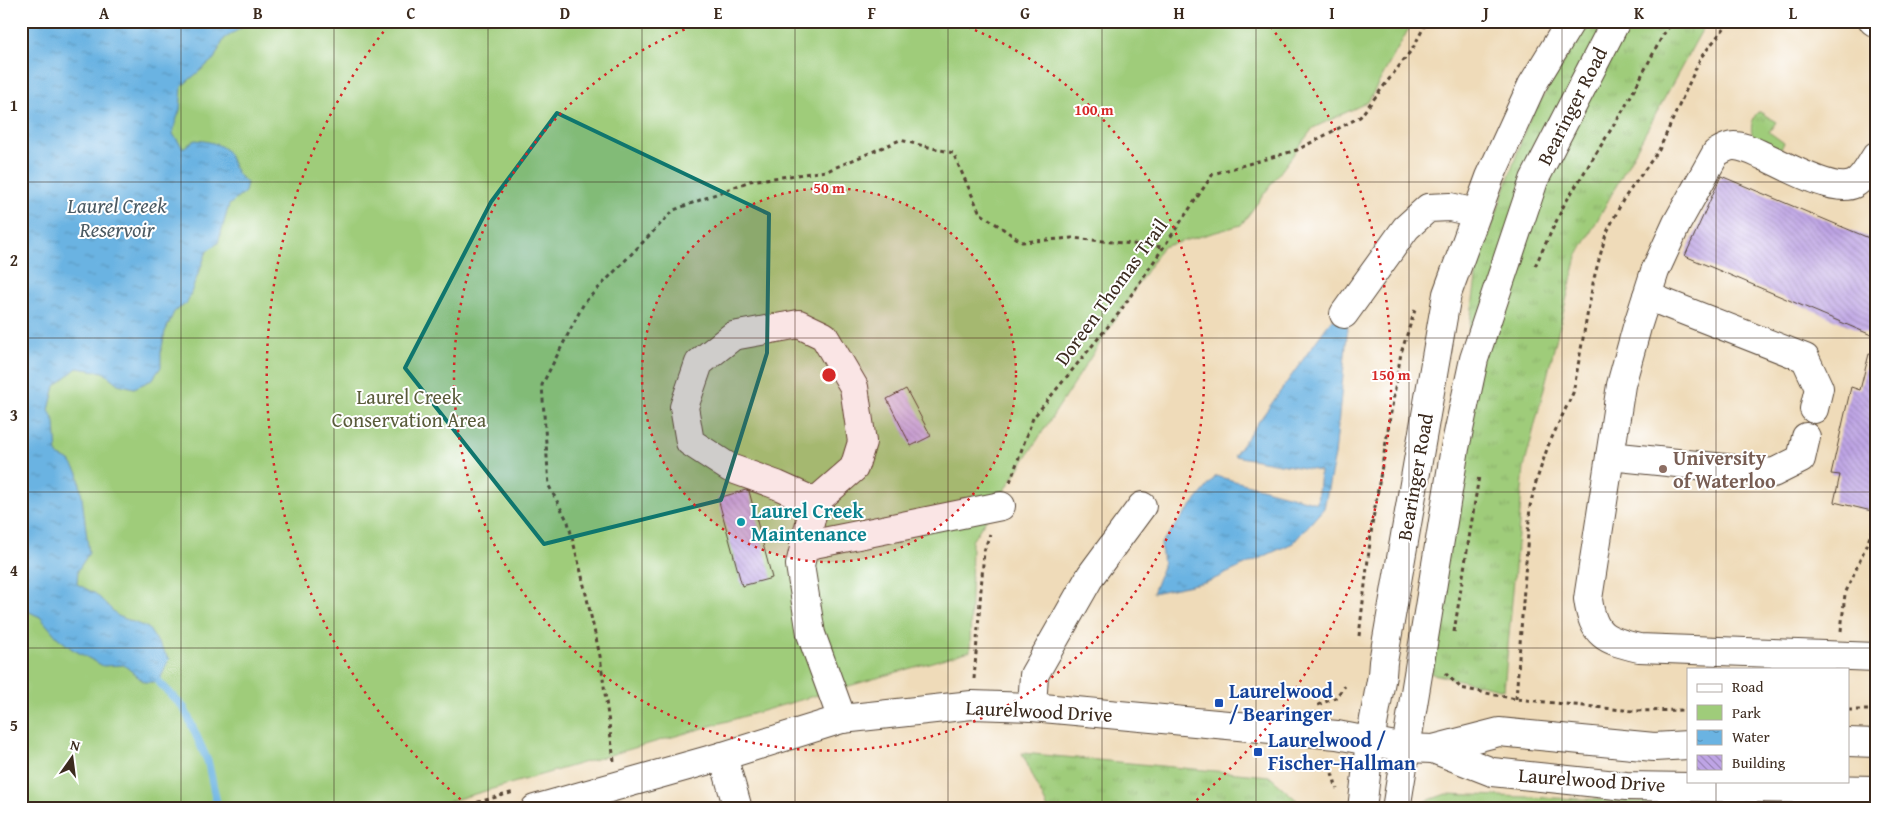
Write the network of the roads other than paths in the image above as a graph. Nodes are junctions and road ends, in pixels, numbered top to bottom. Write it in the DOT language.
graph roads {
  1 [pos="1571,21"];
  2 [pos="1616,21"];
  3 [pos="1876,156"];
  4 [pos="1476,214"];
  5 [pos="1647,296"];
  6 [pos="1344,314"];
  7 [pos="1814,409"];
  8 [pos="1806,437"];
  9 [pos="1610,456"];
  10 [pos="815,502"];
  11 [pos="1001,506"];
  12 [pos="1142,506"];
  13 [pos="804,546"];
  14 [pos="1876,657"];
  15 [pos="1032,708"];
  16 [pos="842,719"];
  17 [pos="1370,741"];
  18 [pos="1850,742"];
  19 [pos="1876,743"];
  20 [pos="1687,745"];
  21 [pos="1420,748"];
  22 [pos="723,756"];
  23 [pos="1876,790"];
  24 [pos="536,809"];
  25 [pos="738,809"];
  26 [pos="1362,809"];
  27 [pos="1396,809"];
  1 -- 4 [label="street, Bearinger Road"];
  2 -- 21 [label="street, Bearinger Road"];
  3 -- 5 [label="street"];
  4 -- 6 [label="street"];
  4 -- 17 [label="street, Bearinger Road"];
  5 -- 7 [label="street"];
  5 -- 9 [label="street"];
  8 -- 9 [label="street"];
  9 -- 14 [label="street"];
  10 -- 10 [label="street"];
  10 -- 13 [label="street"];
  11 -- 13 [label="street"];
  12 -- 15 [label="street"];
  13 -- 16 [label="street"];
  15 -- 16 [label="street, Laurelwood Drive"];
  15 -- 17 [label="street, Laurelwood Drive"];
  16 -- 22 [label="street, Laurelwood Drive"];
  17 -- 21 [label="street, Laurelwood Drive"];
  17 -- 26 [label="street, Bearinger Road"];
  18 -- 19 [label="street"];
  20 -- 21 [label="street, Laurelwood Drive"];
  21 -- 23 [label="street, Laurelwood Drive"];
  21 -- 27 [label="street, Bearinger Road"];
  22 -- 24 [label="street, Laurelwood Drive"];
  22 -- 25 [label="street"];
}
